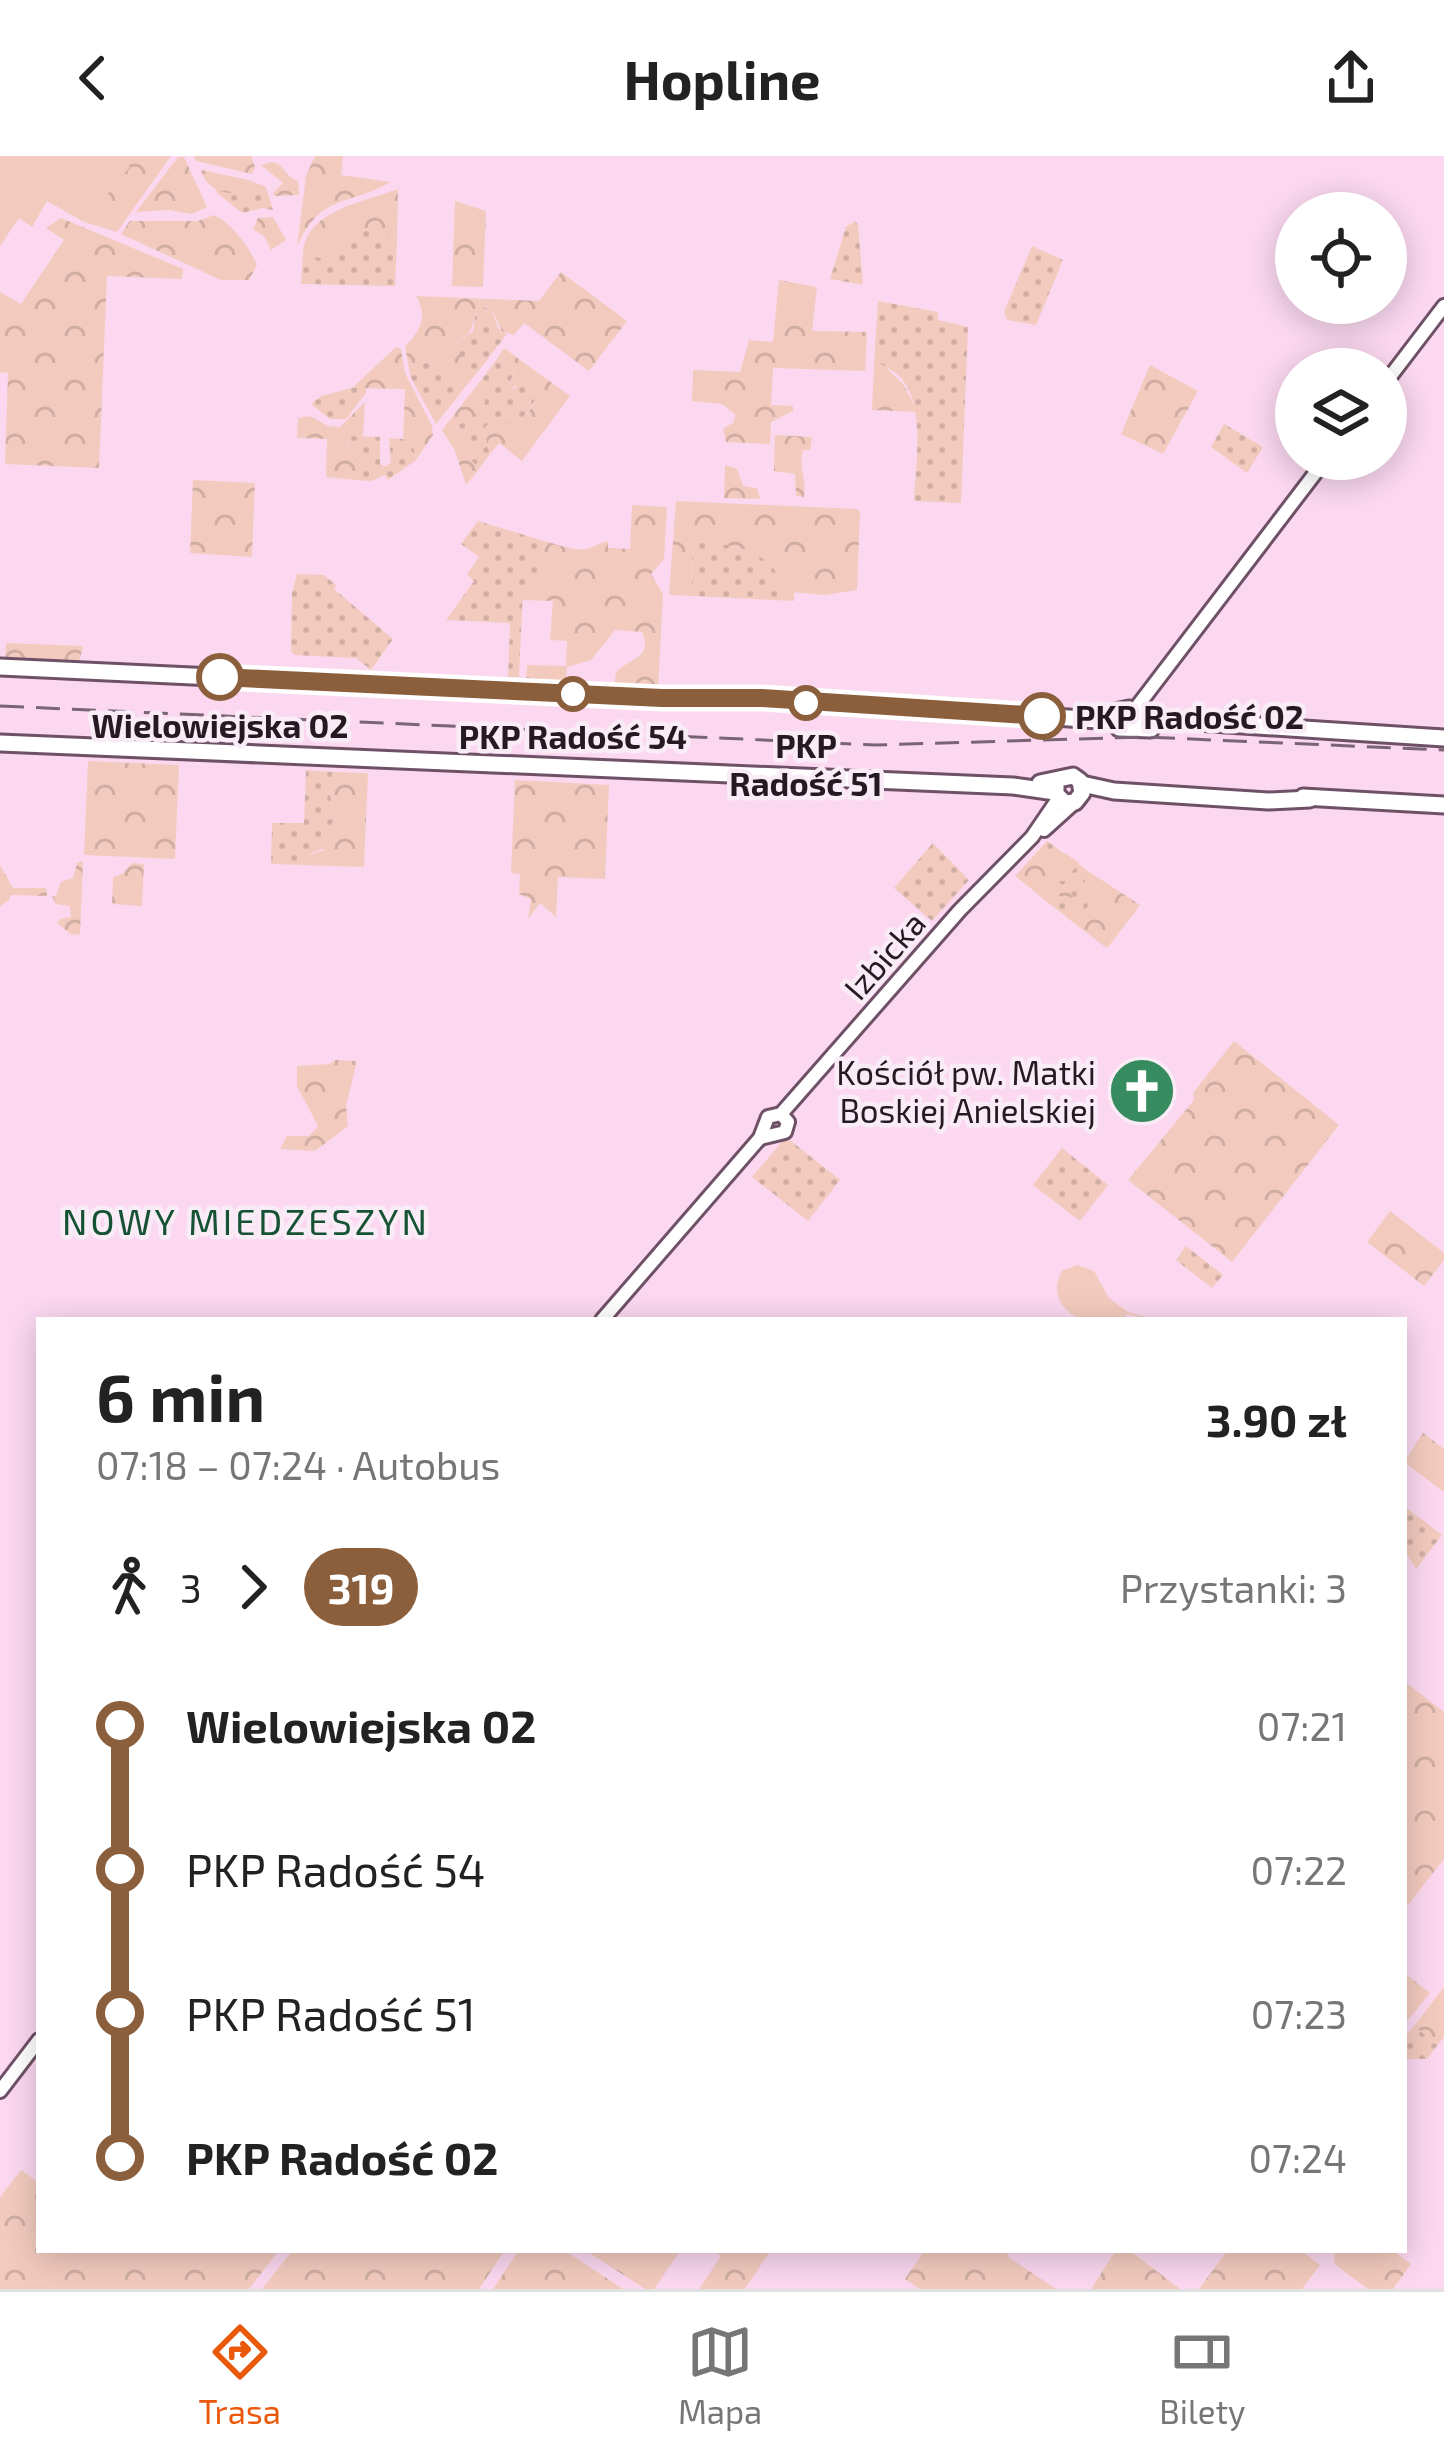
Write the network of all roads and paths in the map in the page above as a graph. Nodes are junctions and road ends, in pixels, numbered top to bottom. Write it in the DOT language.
graph roads {
  1 [pos="1444,306"];
  2 [pos="1407,354"];
  3 [pos="1310,480"];
  4 [pos="0,667"];
  5 [pos="1125,716"];
  6 [pos="1444,738"];
  7 [pos="0,743"];
  8 [pos="1068,793"];
  9 [pos="1444,805"];
  10 [pos="605,1317"];
  11 [pos="36,2044"];
  12 [pos="0,2091"];
  1 -- 2 [label="street"];
  3 -- 5 [label="street"];
  4 -- 5 [label="main road"];
  5 -- 6 [label="main road"];
  7 -- 8 [label="main road"];
  8 -- 9 [label="main road"];
  8 -- 10 [label="street, Izbicka"];
  11 -- 12 [label="street"];
}
